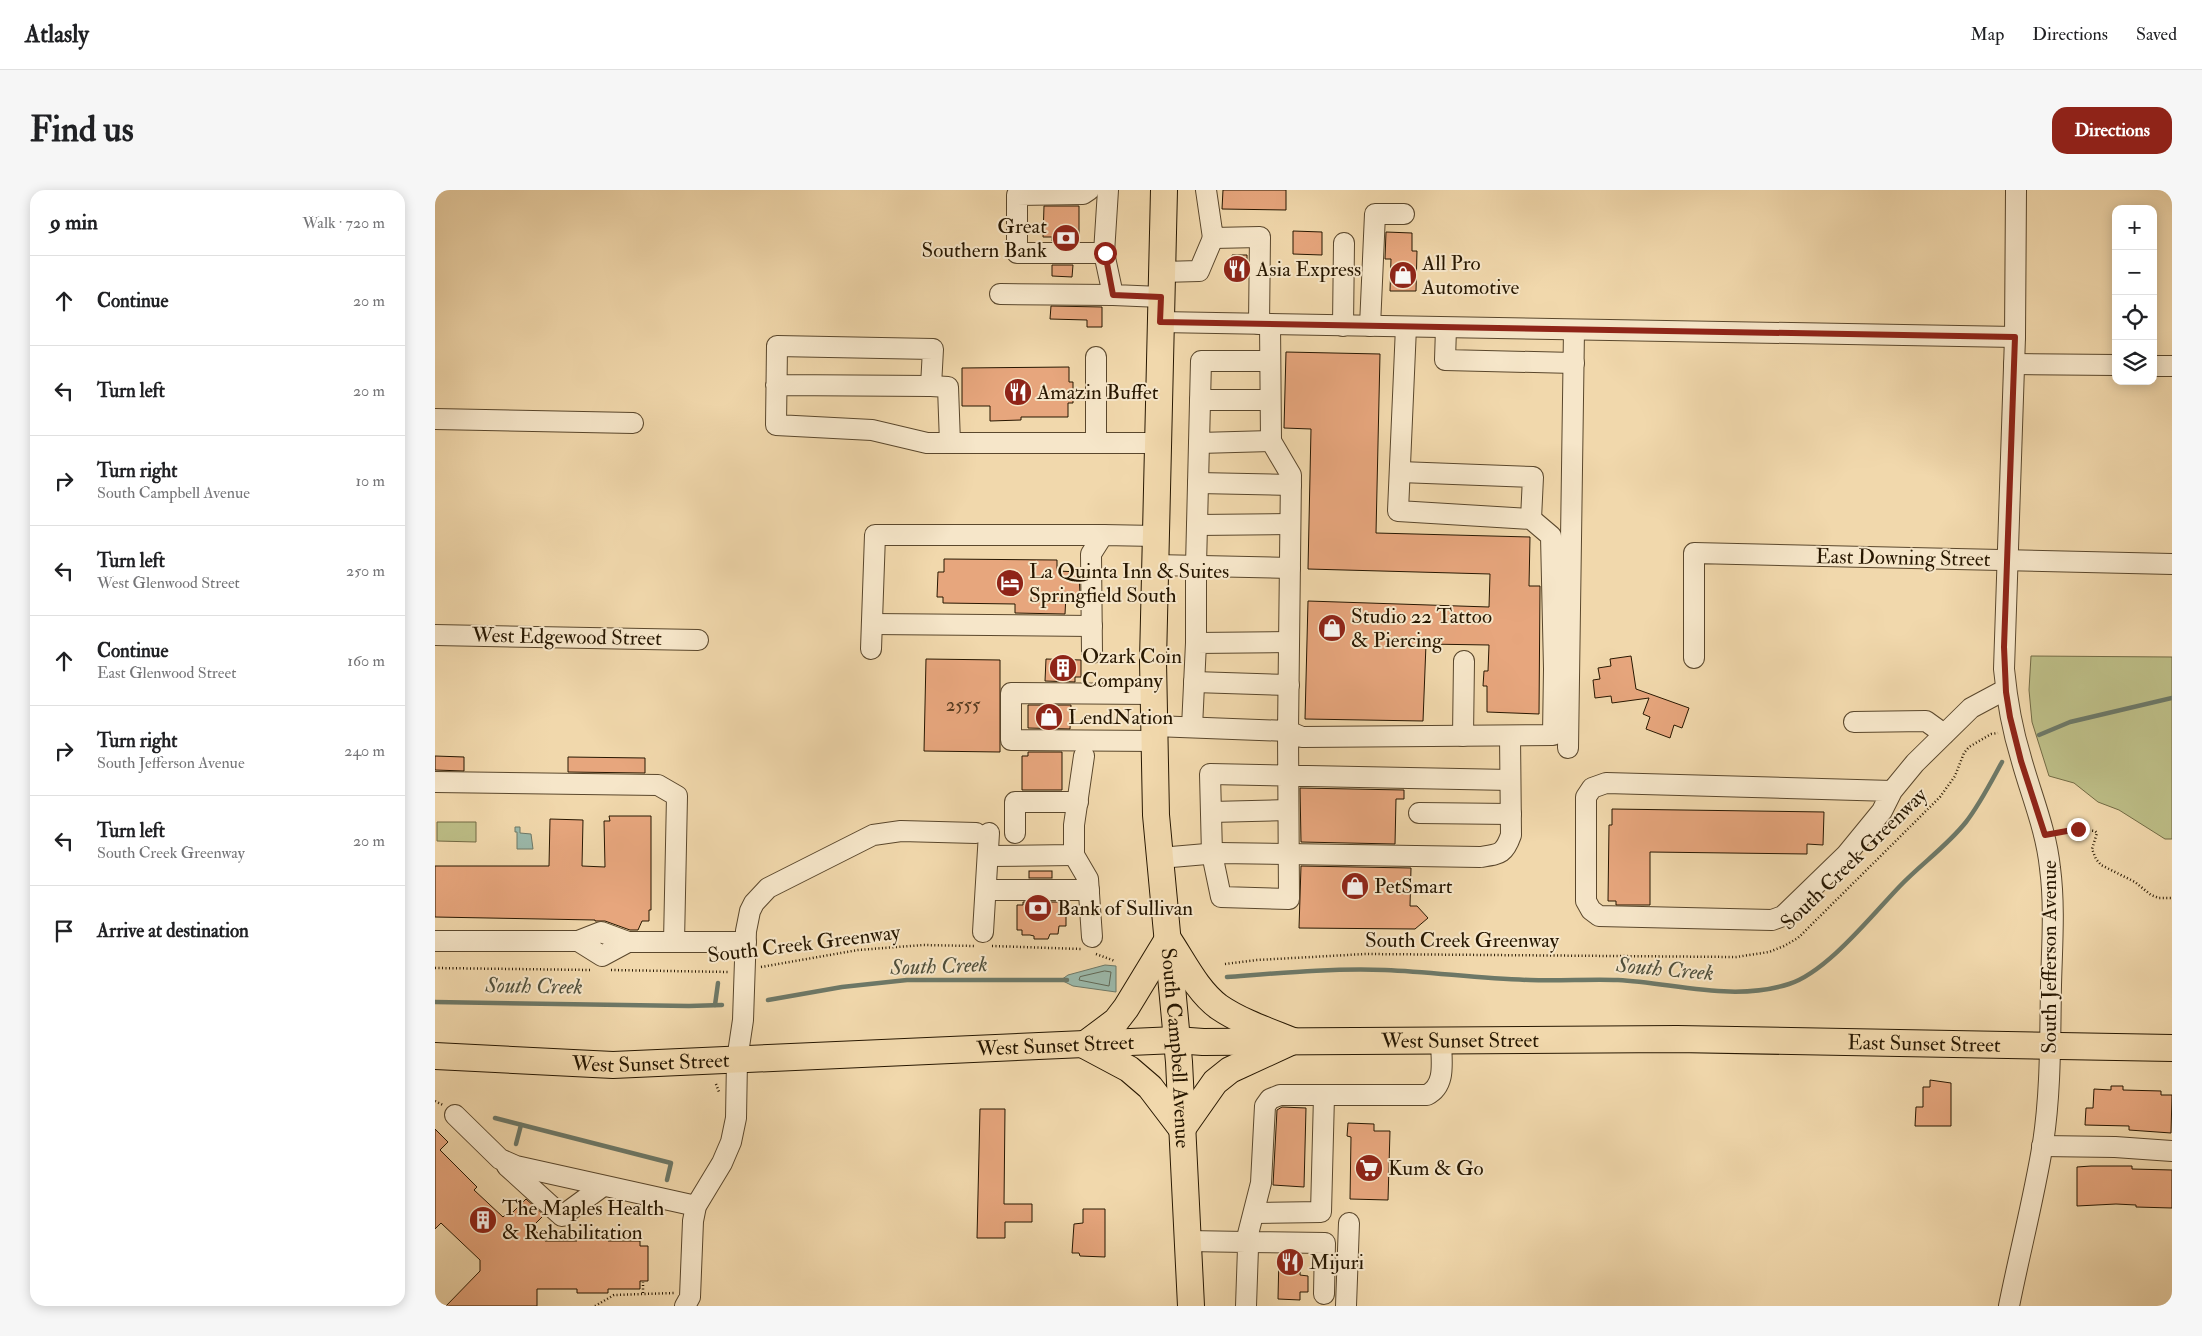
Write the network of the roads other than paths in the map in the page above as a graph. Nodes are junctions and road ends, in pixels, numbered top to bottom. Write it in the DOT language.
graph roads {
  1 [pos="1089,190"];
  2 [pos="1107,190"];
  3 [pos="1164,190"];
  4 [pos="1206,190"];
  5 [pos="2016,190"];
  6 [pos="1404,214"];
  7 [pos="1213,238"];
  8 [pos="1344,243"];
  9 [pos="1105,253"];
  10 [pos="1161,284"];
  11 [pos="1000,294"];
  12 [pos="1113,295"];
  13 [pos="1160,322"];
  14 [pos="1264,324"];
  15 [pos="1343,326"];
  16 [pos="1370,326"];
  17 [pos="1406,327"];
  18 [pos="1446,328"];
  19 [pos="1574,330"];
  20 [pos="2015,337"];
  21 [pos="1096,357"];
  22 [pos="1269,362"];
  23 [pos="1574,363"];
  24 [pos="2014,364"];
  25 [pos="2112,365"];
  26 [pos="2157,366"];
  27 [pos="2172,366"];
  28 [pos="776,385"];
  29 [pos="931,386"];
  30 [pos="1200,400"];
  31 [pos="1270,400"];
  32 [pos="435,419"];
  33 [pos="633,424"];
  34 [pos="1271,440"];
  35 [pos="951,443"];
  36 [pos="1096,443"];
  37 [pos="1158,443"];
  38 [pos="1199,443"];
  39 [pos="1400,472"];
  40 [pos="1198,483"];
  41 [pos="1291,485"];
  42 [pos="1531,519"];
  43 [pos="1290,524"];
  44 [pos="1197,525"];
  45 [pos="1103,535"];
  46 [pos="1155,536"];
  47 [pos="2007,561"];
  48 [pos="2172,564"];
  49 [pos="1155,565"];
  50 [pos="1196,566"];
  51 [pos="1290,568"];
  52 [pos="872,624"];
  53 [pos="1092,626"];
  54 [pos="1561,627"];
  55 [pos="435,635"];
  56 [pos="698,640"];
  57 [pos="1289,642"];
  58 [pos="1196,643"];
  59 [pos="871,649"];
  60 [pos="1092,653"];
  61 [pos="1693,658"];
  62 [pos="1464,662"];
  63 [pos="1195,682"];
  64 [pos="1289,685"];
  65 [pos="2006,692"];
  66 [pos="1153,694"];
  67 [pos="1854,722"];
  68 [pos="1192,727"];
  69 [pos="1288,731"];
  70 [pos="1154,733"];
  71 [pos="1944,734"];
  72 [pos="1463,736"];
  73 [pos="1510,736"];
  74 [pos="1568,748"];
  75 [pos="1084,756"];
  76 [pos="1288,776"];
  77 [pos="1510,780"];
  78 [pos="435,782"];
  79 [pos="1892,791"];
  80 [pos="1077,802"];
  81 [pos="1288,810"];
  82 [pos="1211,812"];
  83 [pos="1419,813"];
  84 [pos="1511,814"];
  85 [pos="1015,833"];
  86 [pos="1211,854"];
  87 [pos="1074,855"];
  88 [pos="1289,855"];
  89 [pos="987,856"];
  90 [pos="1160,858"];
  91 [pos="986,890"];
  92 [pos="1089,890"];
  93 [pos="1168,939"];
  94 [pos="435,941"];
  95 [pos="985,941"];
  96 [pos="674,942"];
  97 [pos="746,942"];
  98 [pos="1089,946"];
  99 [pos="1677,1039"];
  100 [pos="1176,1040"];
  101 [pos="1441,1040"];
  102 [pos="1293,1041"];
  103 [pos="1084,1045"];
  104 [pos="2050,1046"];
  105 [pos="2172,1048"];
  106 [pos="435,1056"];
  107 [pos="737,1060"];
  108 [pos="1324,1096"];
  109 [pos="455,1115"];
  110 [pos="1182,1129"];
  111 [pos="2043,1146"];
  112 [pos="2172,1152"];
  113 [pos="499,1159"];
  114 [pos="603,1186"];
  115 [pos="696,1206"];
  116 [pos="1255,1212"];
  117 [pos="1349,1223"];
  118 [pos="1188,1241"];
  119 [pos="1246,1242"];
  120 [pos="1325,1243"];
  121 [pos="1348,1245"];
  122 [pos="1324,1294"];
  123 [pos="685,1306"];
  124 [pos="1191,1306"];
  125 [pos="1246,1306"];
  126 [pos="1346,1306"];
  127 [pos="2009,1306"];
  1 -- 9 [label="street"];
  2 -- 9 [label="street"];
  3 -- 10 [label="main road, South Campbell Avenue"];
  4 -- 7 [label="street"];
  5 -- 20 [label="street, South Jefferson Avenue"];
  6 -- 16 [label="street"];
  7 -- 10 [label="street"];
  7 -- 14 [label="street"];
  8 -- 15 [label="street"];
  9 -- 12 [label="street"];
  10 -- 12 [label="street"];
  10 -- 13 [label="main road, South Campbell Avenue"];
  11 -- 12 [label="street"];
  13 -- 14 [label="street"];
  13 -- 37 [label="main road, South Campbell Avenue"];
  14 -- 15 [label="street"];
  14 -- 22 [label="street"];
  15 -- 16 [label="street"];
  16 -- 17 [label="street"];
  17 -- 18 [label="street"];
  17 -- 39 [label="street"];
  18 -- 19 [label="street"];
  18 -- 23 [label="street"];
  19 -- 20 [label="street"];
  19 -- 23 [label="street"];
  20 -- 24 [label="street, South Jefferson Avenue"];
  21 -- 36 [label="street"];
  22 -- 30 [label="street"];
  22 -- 31 [label="street"];
  23 -- 54 [label="street"];
  24 -- 25 [label="street"];
  24 -- 47 [label="street, South Jefferson Avenue"];
  26 -- 27 [label="street"];
  28 -- 29 [label="street"];
  28 -- 29 [label="street"];
  28 -- 35 [label="street"];
  29 -- 35 [label="street"];
  30 -- 31 [label="street"];
  30 -- 38 [label="street"];
  31 -- 34 [label="street"];
  32 -- 33 [label="street"];
  34 -- 38 [label="street"];
  34 -- 41 [label="street"];
  35 -- 36 [label="street"];
  36 -- 37 [label="street"];
  37 -- 46 [label="main road, South Campbell Avenue"];
  38 -- 40 [label="street"];
  39 -- 42 [label="street"];
  39 -- 42 [label="street"];
  40 -- 41 [label="street"];
  40 -- 44 [label="street"];
  41 -- 43 [label="street"];
  42 -- 54 [label="street"];
  43 -- 44 [label="street"];
  43 -- 51 [label="street"];
  44 -- 50 [label="street"];
  45 -- 46 [label="street"];
  45 -- 52 [label="street"];
  45 -- 53 [label="street"];
  46 -- 49 [label="main road, South Campbell Avenue"];
  47 -- 48 [label="street, East Downing Street"];
  47 -- 61 [label="street, East Downing Street"];
  47 -- 65 [label="street, South Jefferson Avenue"];
  49 -- 50 [label="street"];
  49 -- 66 [label="main road, South Campbell Avenue"];
  50 -- 51 [label="street"];
  50 -- 58 [label="street"];
  51 -- 57 [label="street"];
  52 -- 53 [label="street"];
  52 -- 59 [label="street"];
  53 -- 60 [label="street"];
  54 -- 73 [label="street"];
  54 -- 74 [label="street"];
  55 -- 56 [label="street, West Edgewood Street"];
  57 -- 58 [label="street"];
  57 -- 64 [label="street"];
  58 -- 63 [label="street"];
  62 -- 72 [label="street"];
  63 -- 64 [label="street"];
  63 -- 68 [label="street"];
  64 -- 69 [label="street"];
  65 -- 71 [label="street"];
  65 -- 104 [label="street, South Jefferson Avenue"];
  66 -- 70 [label="main road, South Campbell Avenue"];
  66 -- 70 [label="street"];
  67 -- 71 [label="street"];
  68 -- 69 [label="street"];
  68 -- 70 [label="street"];
  69 -- 72 [label="street"];
  69 -- 76 [label="street"];
  70 -- 90 [label="main road, South Campbell Avenue"];
  71 -- 79 [label="street"];
  72 -- 73 [label="street"];
  73 -- 77 [label="street"];
  75 -- 80 [label="street"];
  76 -- 77 [label="street"];
  76 -- 81 [label="street"];
  76 -- 82 [label="street"];
  77 -- 84 [label="street"];
  78 -- 96 [label="street"];
  79 -- 79 [label="street"];
  80 -- 85 [label="street"];
  80 -- 87 [label="street"];
  81 -- 82 [label="street"];
  81 -- 88 [label="street"];
  82 -- 86 [label="street"];
  83 -- 84 [label="street"];
  84 -- 88 [label="street"];
  86 -- 88 [label="street"];
  86 -- 88 [label="street"];
  86 -- 90 [label="street"];
  87 -- 89 [label="street"];
  87 -- 92 [label="street"];
  89 -- 91 [label="street"];
  89 -- 97 [label="street"];
  90 -- 93 [label="main road, South Campbell Avenue"];
  91 -- 92 [label="street"];
  91 -- 95 [label="street"];
  92 -- 98 [label="street"];
  93 -- 100 [label="main road, South Campbell Avenue"];
  93 -- 102 [label="main road"];
  93 -- 103 [label="main road"];
  94 -- 96 [label="street"];
  96 -- 97 [label="street"];
  97 -- 107 [label="street"];
  99 -- 101 [label="main road, West Sunset Street"];
  99 -- 104 [label="main road, East Sunset Street"];
  100 -- 102 [label="main road, West Sunset Street"];
  100 -- 103 [label="main road, West Sunset Street"];
  100 -- 110 [label="main road, South Campbell Avenue"];
  101 -- 102 [label="main road, West Sunset Street"];
  101 -- 108 [label="street"];
  102 -- 110 [label="main road"];
  103 -- 107 [label="main road, West Sunset Street"];
  103 -- 110 [label="main road"];
  104 -- 105 [label="main road, East Sunset Street"];
  104 -- 111 [label="street, South Jefferson Avenue"];
  106 -- 107 [label="main road, West Sunset Street"];
  107 -- 115 [label="street"];
  108 -- 116 [label="street"];
  108 -- 116 [label="street"];
  109 -- 113 [label="street"];
  110 -- 118 [label="main road, South Campbell Avenue"];
  111 -- 112 [label="street"];
  111 -- 127 [label="street, South Jefferson Avenue"];
  113 -- 114 [label="street"];
  113 -- 114 [label="street"];
  114 -- 115 [label="street"];
  115 -- 123 [label="street"];
  116 -- 119 [label="street"];
  117 -- 121 [label="street"];
  118 -- 119 [label="street"];
  118 -- 124 [label="main road, South Campbell Avenue"];
  119 -- 120 [label="street"];
  119 -- 125 [label="street"];
  120 -- 121 [label="street"];
  120 -- 122 [label="street"];
  121 -- 126 [label="street"];
}
